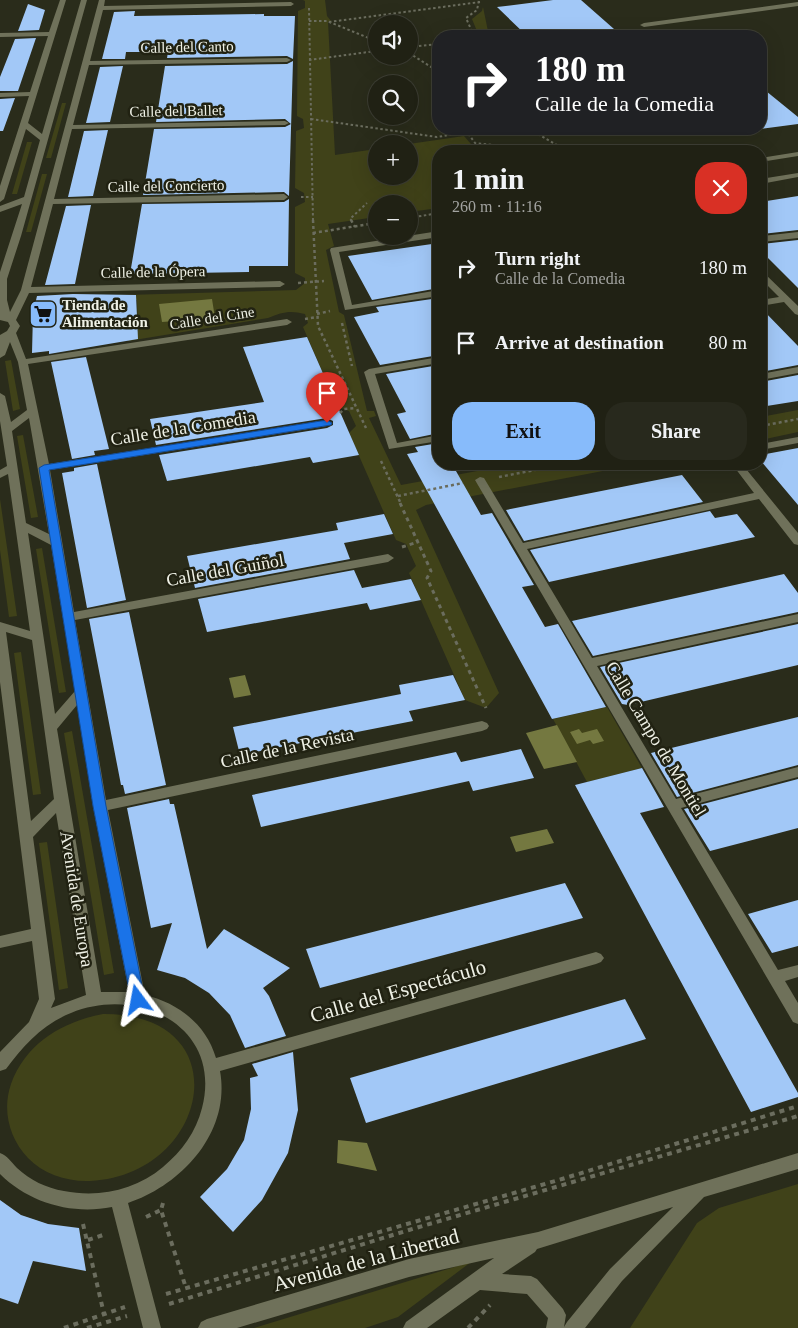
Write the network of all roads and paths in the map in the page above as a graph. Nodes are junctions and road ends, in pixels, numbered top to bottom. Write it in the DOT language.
graph roads {
  1 [pos="84,0"];
  2 [pos="480,1"];
  3 [pos="101,4"];
  4 [pos="291,4"];
  5 [pos="798,4"];
  6 [pos="69,9"];
  7 [pos="309,21"];
  8 [pos="329,22"];
  9 [pos="644,25"];
  10 [pos="471,30"];
  11 [pos="94,32"];
  12 [pos="53,34"];
  13 [pos="0,35"];
  14 [pos="368,37"];
  15 [pos="73,39"];
  16 [pos="432,45"];
  17 [pos="418,46"];
  18 [pos="368,52"];
  19 [pos="418,59"];
  20 [pos="287,60"];
  21 [pos="309,60"];
  22 [pos="66,61"];
  23 [pos="87,63"];
  24 [pos="57,64"];
  25 [pos="432,68"];
  26 [pos="33,94"];
  27 [pos="0,95"];
  28 [pos="66,95"];
  29 [pos="311,119"];
  30 [pos="23,123"];
  31 [pos="285,123"];
  32 [pos="68,127"];
  33 [pos="449,135"];
  34 [pos="469,135"];
  35 [pos="540,135"];
  36 [pos="43,138"];
  37 [pos="493,145"];
  38 [pos="557,145"];
  39 [pos="798,154"];
  40 [pos="767,159"];
  41 [pos="59,162"];
  42 [pos="0,163"];
  43 [pos="10,163"];
  44 [pos="35,174"];
  45 [pos="798,176"];
  46 [pos="767,181"];
  47 [pos="284,197"];
  48 [pos="0,199"];
  49 [pos="27,199"];
  50 [pos="49,202"];
  51 [pos="367,204"];
  52 [pos="0,209"];
  53 [pos="432,214"];
  54 [pos="418,216"];
  55 [pos="368,224"];
  56 [pos="355,226"];
  57 [pos="313,233"];
  58 [pos="359,233"];
  59 [pos="432,235"];
  60 [pos="798,235"];
  61 [pos="17,236"];
  62 [pos="767,238"];
  63 [pos="36,247"];
  64 [pos="767,279"];
  65 [pos="1,283"];
  66 [pos="280,284"];
  67 [pos="26,290"];
  68 [pos="432,294"];
  69 [pos="786,299"];
  70 [pos="767,303"];
  71 [pos="343,309"];
  72 [pos="798,312"];
  73 [pos="317,314"];
  74 [pos="6,318"];
  75 [pos="287,322"];
  76 [pos="6,336"];
  77 [pos="0,355"];
  78 [pos="432,361"];
  79 [pos="23,362"];
  80 [pos="798,370"];
  81 [pos="369,372"];
  82 [pos="767,376"];
  83 [pos="0,396"];
  84 [pos="32,411"];
  85 [pos="798,419"];
  86 [pos="327,423"];
  87 [pos="767,425"];
  88 [pos="7,430"];
  89 [pos="432,439"];
  90 [pos="798,440"];
  91 [pos="767,446"];
  92 [pos="12,467"];
  93 [pos="44,468"];
  94 [pos="741,470"];
  95 [pos="0,474"];
  96 [pos="480,480"];
  97 [pos="762,495"];
  98 [pos="20,524"];
  99 [pos="798,540"];
  100 [pos="55,542"];
  101 [pos="520,547"];
  102 [pos="388,558"];
  103 [pos="68,617"];
  104 [pos="798,618"];
  105 [pos="0,626"];
  106 [pos="0,633"];
  107 [pos="38,638"];
  108 [pos="590,663"];
  109 [pos="80,693"];
  110 [pos="6,718"];
  111 [pos="482,726"];
  112 [pos="50,730"];
  113 [pos="798,772"];
  114 [pos="61,800"];
  115 [pos="673,805"];
  116 [pos="100,806"];
  117 [pos="26,835"];
  118 [pos="38,934"];
  119 [pos="0,942"];
  120 [pos="596,958"];
  121 [pos="798,970"];
  122 [pos="775,977"];
  123 [pos="94,999"];
  124 [pos="138,1000"];
  125 [pos="798,1017"];
  126 [pos="36,1023"];
  127 [pos="0,1064"];
  128 [pos="212,1066"];
  129 [pos="798,1106"];
  130 [pos="798,1116"];
  131 [pos="0,1160"];
  132 [pos="798,1161"];
  133 [pos="699,1193"];
  134 [pos="118,1197"];
  135 [pos="79,1221"];
  136 [pos="538,1240"];
  137 [pos="477,1281"];
  138 [pos="146,1305"];
  139 [pos="104,1315"];
  140 [pos="64,1328"];
  141 [pos="87,1328"];
  142 [pos="152,1328"];
  143 [pos="207,1328"];
  144 [pos="412,1328"];
  145 [pos="555,1328"];
  146 [pos="574,1328"];
  1 -- 6 [label="street"];
  2 -- 8 [label="path"];
  2 -- 10 [label="path"];
  3 -- 4 [label="street"];
  3 -- 11 [label="street"];
  5 -- 9 [label="street"];
  6 -- 12 [label="street"];
  6 -- 15 [label="street"];
  7 -- 8 [label="path"];
  8 -- 14 [label="path"];
  11 -- 15 [label="street"];
  11 -- 23 [label="street"];
  12 -- 13 [label="street"];
  12 -- 26 [label="street"];
  15 -- 22 [label="street"];
  16 -- 17 [label="path"];
  18 -- 21 [label="path"];
  19 -- 25 [label="path"];
  20 -- 23 [label="street, Calle del Canto"];
  22 -- 24 [label="street"];
  22 -- 28 [label="street"];
  23 -- 28 [label="street"];
  26 -- 27 [label="street"];
  26 -- 30 [label="street"];
  28 -- 32 [label="street"];
  28 -- 36 [label="street"];
  29 -- 33 [label="path"];
  30 -- 36 [label="street"];
  30 -- 43 [label="street"];
  31 -- 32 [label="street, Calle del Ballet"];
  32 -- 41 [label="street"];
  34 -- 37 [label="path"];
  35 -- 38 [label="path"];
  36 -- 44 [label="street"];
  39 -- 40 [label="street"];
  41 -- 44 [label="street"];
  41 -- 50 [label="street"];
  42 -- 43 [label="street"];
  43 -- 48 [label="street"];
  44 -- 49 [label="street"];
  45 -- 46 [label="street"];
  47 -- 50 [label="street, Calle del Concierto"];
  49 -- 52 [label="street"];
  49 -- 61 [label="street"];
  50 -- 63 [label="street"];
  51 -- 56 [label="path"];
  53 -- 54 [label="path"];
  55 -- 56 [label="path"];
  56 -- 57 [label="path"];
  56 -- 58 [label="path"];
  59 -- 71 [label="street"];
  60 -- 62 [label="street"];
  61 -- 63 [label="street"];
  61 -- 65 [label="street"];
  63 -- 67 [label="street"];
  64 -- 69 [label="street"];
  65 -- 74 [label="street"];
  66 -- 67 [label="street, Calle de la Ópera"];
  67 -- 74 [label="street"];
  68 -- 71 [label="street"];
  69 -- 70 [label="street"];
  69 -- 72 [label="street"];
  71 -- 73 [label="path"];
  71 -- 81 [label="path"];
  74 -- 76 [label="street"];
  75 -- 79 [label="street, Calle del Cine"];
  76 -- 77 [label="street"];
  76 -- 79 [label="street"];
  78 -- 81 [label="street"];
  79 -- 84 [label="street"];
  80 -- 82 [label="street"];
  81 -- 89 [label="street"];
  83 -- 88 [label="street, Avenida de Europa"];
  84 -- 88 [label="street"];
  84 -- 93 [label="street"];
  85 -- 87 [label="path"];
  86 -- 93 [label="street, Calle de la Comedia"];
  88 -- 92 [label="street, Avenida de Europa"];
  90 -- 91 [label="street"];
  92 -- 95 [label="street"];
  92 -- 98 [label="street, Avenida de Europa"];
  93 -- 100 [label="street"];
  94 -- 97 [label="street"];
  96 -- 101 [label="street, Calle Campo de Montiel"];
  97 -- 99 [label="street"];
  97 -- 101 [label="street"];
  98 -- 100 [label="street"];
  98 -- 107 [label="street, Avenida de Europa"];
  100 -- 103 [label="street"];
  101 -- 108 [label="street, Calle Campo de Montiel"];
  102 -- 103 [label="street, Calle del Guiñol"];
  103 -- 109 [label="street"];
  104 -- 108 [label="street"];
  105 -- 107 [label="street"];
  106 -- 110 [label="street"];
  107 -- 112 [label="street, Avenida de Europa"];
  108 -- 115 [label="street, Calle Campo de Montiel"];
  109 -- 112 [label="street"];
  109 -- 116 [label="street"];
  110 -- 117 [label="street"];
  111 -- 116 [label="street, Calle de la Revista"];
  112 -- 114 [label="street, Avenida de Europa"];
  113 -- 115 [label="street"];
  114 -- 117 [label="street, Avenida de Europa"];
  114 -- 123 [label="street, Avenida de Europa"];
  115 -- 122 [label="street, Calle Campo de Montiel"];
  116 -- 124 [label="street"];
  117 -- 118 [label="street"];
  118 -- 119 [label="street"];
  118 -- 126 [label="street"];
  120 -- 128 [label="street, Calle del Espectáculo"];
  121 -- 122 [label="street"];
  122 -- 125 [label="street, Calle Campo de Montiel"];
  123 -- 124 [label="street"];
  123 -- 126 [label="street"];
  124 -- 128 [label="street"];
  126 -- 127 [label="street"];
  128 -- 134 [label="street"];
  129 -- 138 [label="path"];
  130 -- 138 [label="path"];
  131 -- 134 [label="street"];
  132 -- 133 [label="street, Avenida de la Libertad"];
  133 -- 136 [label="street, Avenida de la Libertad"];
  133 -- 146 [label="street"];
  134 -- 138 [label="street"];
  135 -- 139 [label="path"];
  136 -- 137 [label="street, Avenida de la Libertad"];
  136 -- 143 [label="street, Avenida de la Libertad"];
  137 -- 144 [label="street, Avenida de la Libertad"];
  137 -- 145 [label="street"];
  138 -- 139 [label="path"];
  138 -- 141 [label="path"];
  138 -- 142 [label="street"];
  139 -- 140 [label="path"];
}
